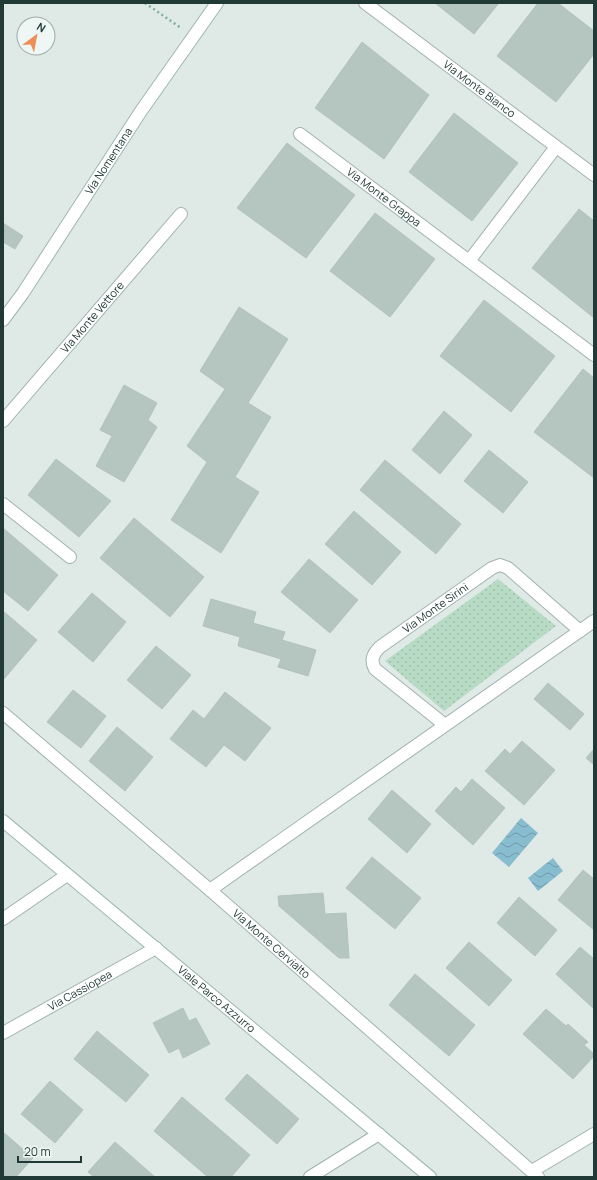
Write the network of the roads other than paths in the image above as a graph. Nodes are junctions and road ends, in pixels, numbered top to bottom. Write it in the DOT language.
graph roads {
  1 [pos="217,3"];
  2 [pos="364,3"];
  3 [pos="300,134"];
  4 [pos="556,146"];
  5 [pos="594,175"];
  6 [pos="181,214"];
  7 [pos="469,261"];
  8 [pos="3,320"];
  9 [pos="594,355"];
  10 [pos="3,421"];
  11 [pos="3,504"];
  12 [pos="70,557"];
  13 [pos="594,621"];
  14 [pos="580,631"];
  15 [pos="3,713"];
  16 [pos="445,725"];
  17 [pos="3,821"];
  18 [pos="66,875"];
  19 [pos="210,890"];
  20 [pos="3,919"];
  21 [pos="156,948"];
  22 [pos="3,1033"];
  23 [pos="379,1134"];
  24 [pos="594,1134"];
  25 [pos="535,1174"];
  26 [pos="310,1177"];
  27 [pos="430,1177"];
  1 -- 8 [label="street, Via Nomentana"];
  2 -- 4 [label="street, Via Monte Bianco"];
  3 -- 7 [label="street, Via Monte Grappa"];
  4 -- 5 [label="street, Via Monte Bianco"];
  4 -- 7 [label="street"];
  6 -- 10 [label="street, Via Monte Vettore"];
  7 -- 9 [label="street, Via Monte Grappa"];
  11 -- 12 [label="street"];
  13 -- 14 [label="street"];
  14 -- 16 [label="street"];
  14 -- 16 [label="street, Via Monte Sirini"];
  15 -- 19 [label="street, Via Monte Cervialto"];
  16 -- 19 [label="street"];
  17 -- 18 [label="street, Viale Parco Azzurro"];
  18 -- 20 [label="street"];
  18 -- 21 [label="street, Viale Parco Azzurro"];
  19 -- 25 [label="street, Via Monte Cervialto"];
  21 -- 22 [label="street, Via Cassiopea"];
  21 -- 23 [label="street, Viale Parco Azzurro"];
  23 -- 26 [label="street"];
  23 -- 27 [label="street, Viale Parco Azzurro"];
  24 -- 25 [label="street"];
}
